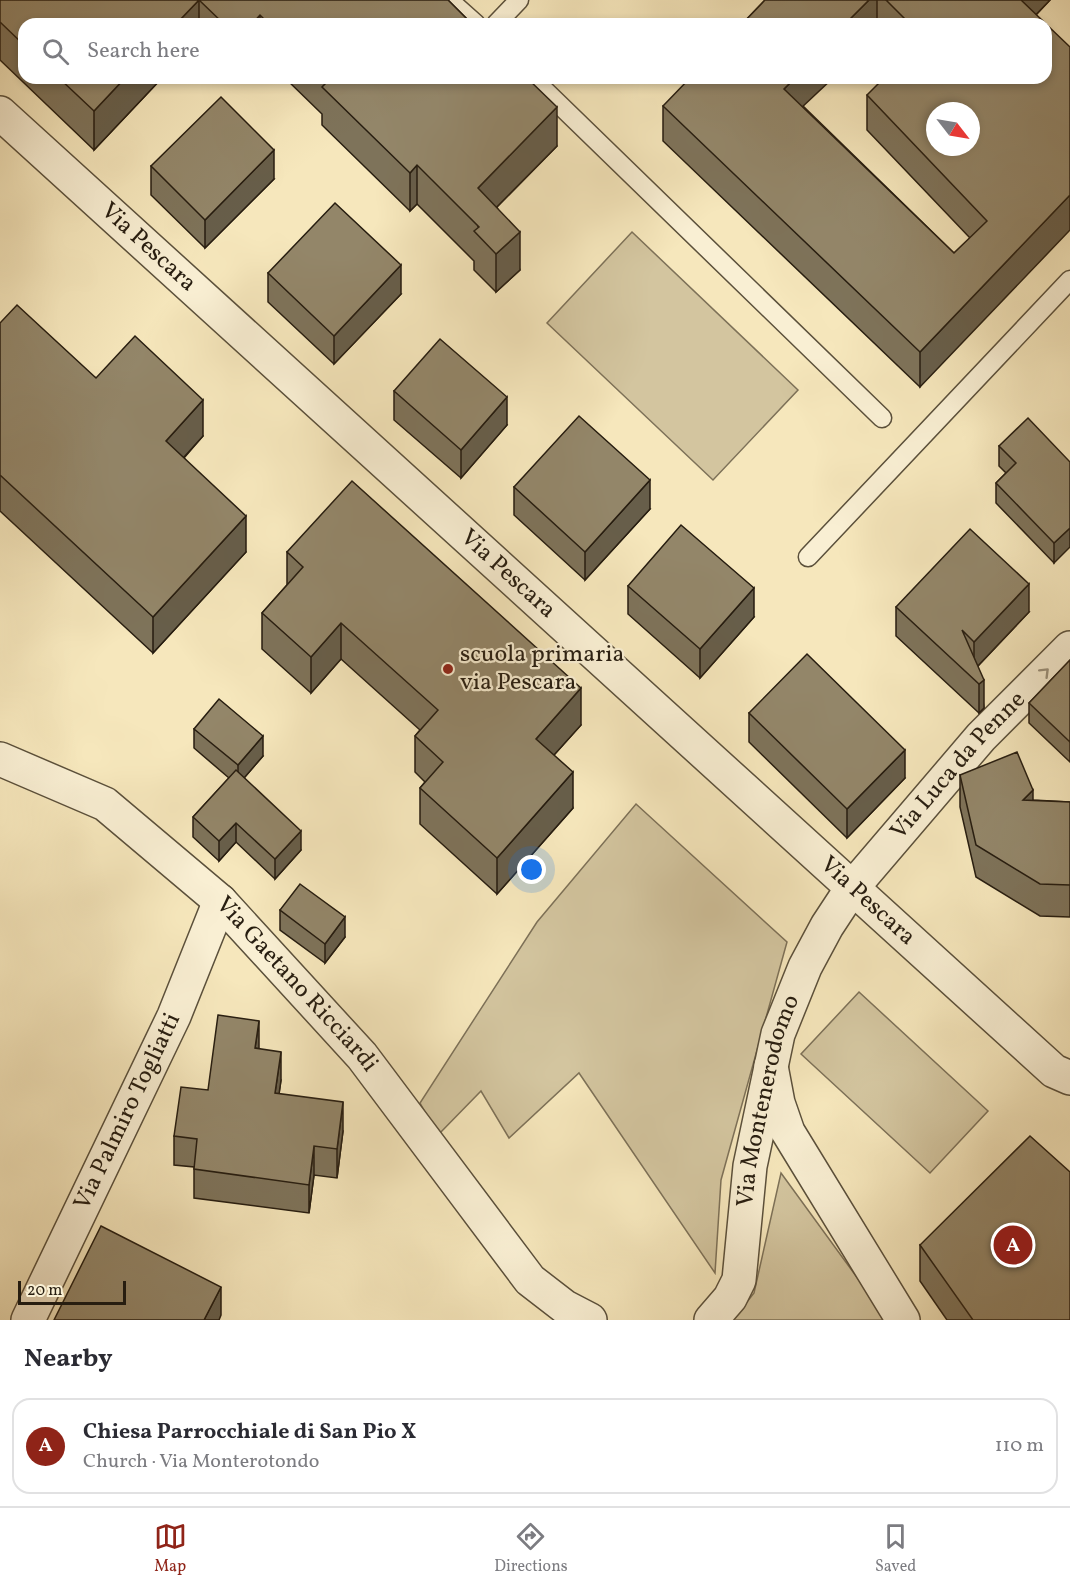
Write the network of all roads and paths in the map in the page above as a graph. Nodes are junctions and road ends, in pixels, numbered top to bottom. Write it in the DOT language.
graph roads {
  1 [pos="449,0"];
  2 [pos="519,0"];
  3 [pos="469,18"];
  4 [pos="502,18"];
  5 [pos="538,84"];
  6 [pos="0,113"];
  7 [pos="1070,280"];
  8 [pos="882,418"];
  9 [pos="808,557"];
  10 [pos="1070,648"];
  11 [pos="0,759"];
  12 [pos="852,888"];
  13 [pos="220,901"];
  14 [pos="771,1066"];
  15 [pos="1070,1078"];
  16 [pos="530,1280"];
  17 [pos="28,1320"];
  18 [pos="541,1320"];
  19 [pos="590,1320"];
  20 [pos="711,1320"];
  21 [pos="903,1320"];
  1 -- 3 [label="lane"];
  2 -- 4 [label="lane"];
  5 -- 8 [label="lane"];
  6 -- 12 [label="street, Via Pescara"];
  7 -- 9 [label="lane"];
  12 -- 10 [label="street, Via Luca da Penne, one-way"];
  11 -- 13 [label="street, Via Gaetano Ricciardi"];
  12 -- 14 [label="street, Via Montenerodomo"];
  12 -- 15 [label="street, Via Pescara"];
  13 -- 16 [label="street, Via Gaetano Ricciardi"];
  13 -- 17 [label="street, Via Palmiro Togliatti"];
  14 -- 20 [label="street, Via Montenerodomo"];
  14 -- 21 [label="street"];
  16 -- 18 [label="street, Via Gaetano Ricciardi"];
  16 -- 19 [label="street, Via Gaetano Ricciardi"];
}
